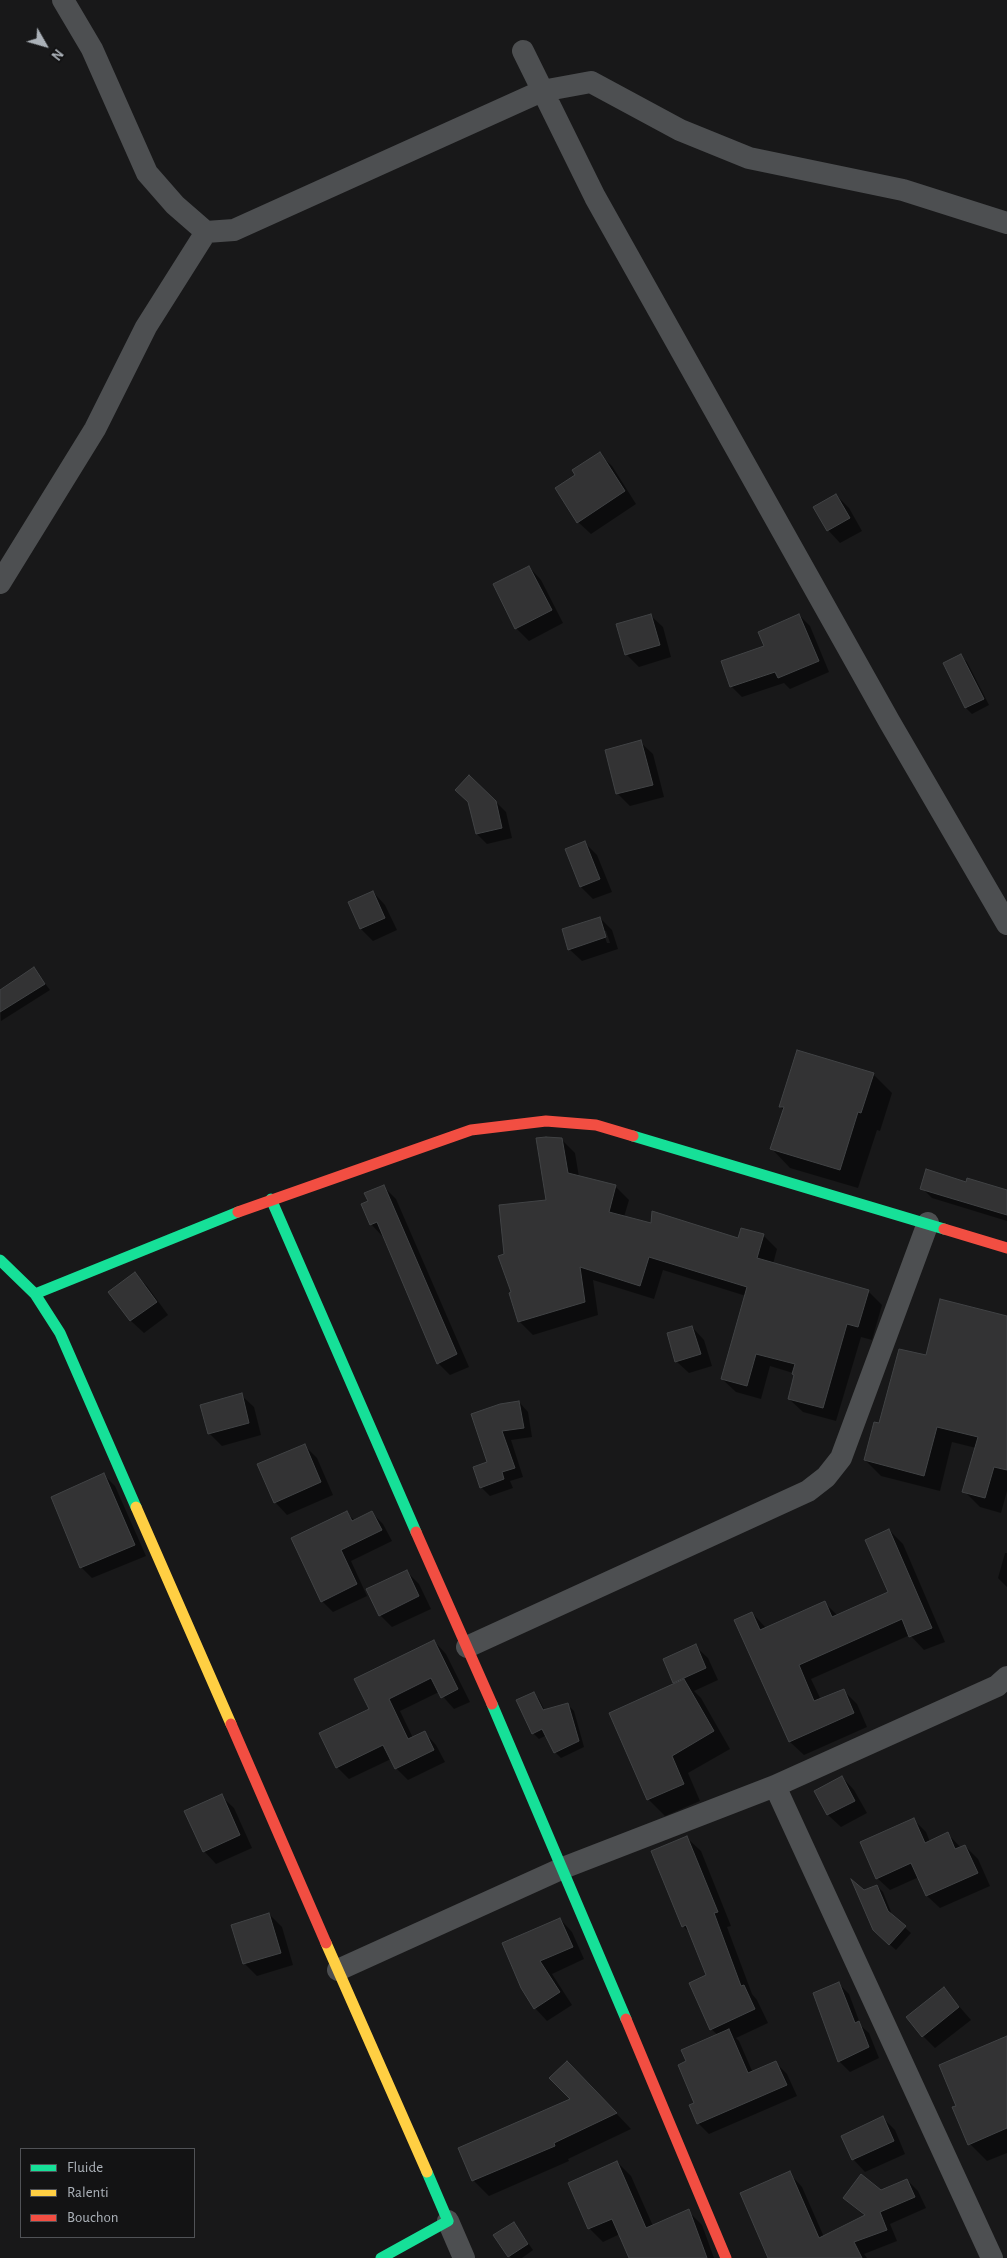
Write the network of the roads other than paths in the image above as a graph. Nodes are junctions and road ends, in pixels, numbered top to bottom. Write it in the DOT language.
graph roads {
  1 [pos="63,0"];
  2 [pos="523,51"];
  3 [pos="542,91"];
  4 [pos="1007,223"];
  5 [pos="206,232"];
  6 [pos="0,583"];
  7 [pos="1007,924"];
  8 [pos="271,1199"];
  9 [pos="928,1223"];
  10 [pos="1007,1248"];
  11 [pos="0,1260"];
  12 [pos="35,1294"];
  13 [pos="468,1647"];
  14 [pos="1007,1676"];
  15 [pos="775,1786"];
  16 [pos="563,1868"];
  17 [pos="338,1970"];
  18 [pos="448,2221"];
  19 [pos="381,2258"];
  20 [pos="464,2258"];
  21 [pos="726,2258"];
  22 [pos="992,2258"];
  1 -- 5 [label="street"];
  2 -- 3 [label="street"];
  3 -- 4 [label="street"];
  3 -- 5 [label="street"];
  3 -- 7 [label="street"];
  5 -- 6 [label="street"];
  8 -- 9 [label="street"];
  8 -- 12 [label="street"];
  8 -- 13 [label="street"];
  9 -- 10 [label="street"];
  9 -- 13 [label="street"];
  11 -- 12 [label="street"];
  12 -- 17 [label="street"];
  13 -- 16 [label="street"];
  14 -- 15 [label="street"];
  15 -- 16 [label="street"];
  15 -- 22 [label="street"];
  16 -- 17 [label="street"];
  16 -- 21 [label="street"];
  17 -- 18 [label="street"];
  18 -- 19 [label="street"];
  18 -- 20 [label="street"];
}
